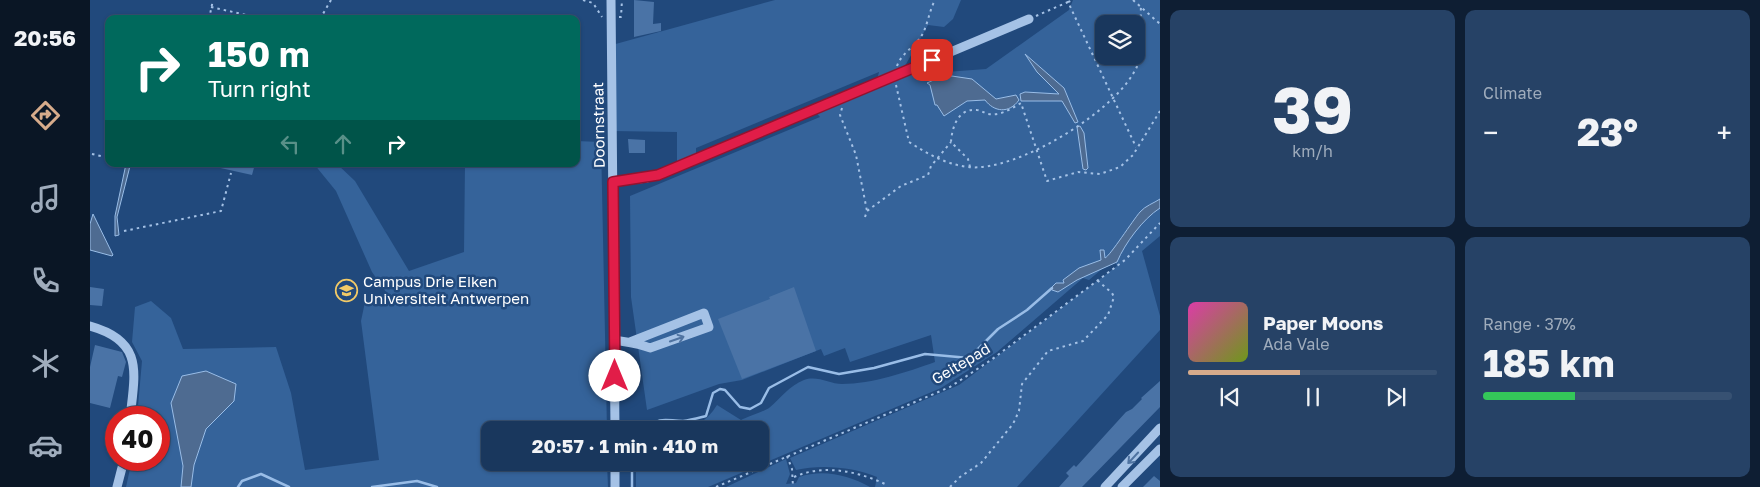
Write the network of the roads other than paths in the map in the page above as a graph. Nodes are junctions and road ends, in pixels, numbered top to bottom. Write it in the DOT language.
graph roads {
  1 [pos="611,0"];
  2 [pos="1029,20"];
  3 [pos="613,182"];
  4 [pos="90,326"];
  5 [pos="614,340"];
  6 [pos="630,342"];
  7 [pos="131,406"];
  8 [pos="615,421"];
  9 [pos="1160,428"];
  10 [pos="1160,449"];
  11 [pos="121,471"];
  12 [pos="615,471"];
  13 [pos="117,487"];
  14 [pos="615,487"];
  15 [pos="1105,487"];
  16 [pos="1122,487"];
  1 -- 3 [label="street, Doornstraat"];
  2 -- 3 [label="street"];
  3 -- 5 [label="street, Doornstraat"];
  4 -- 7 [label="street"];
  5 -- 6 [label="street"];
  5 -- 8 [label="street, Doornstraat"];
  6 -- 6 [label="street, one-way"];
  9 -- 15 [label="street, one-way"];
  10 -- 16 [label="street"];
  11 -- 13 [label="street"];
  12 -- 14 [label="street"];
}
